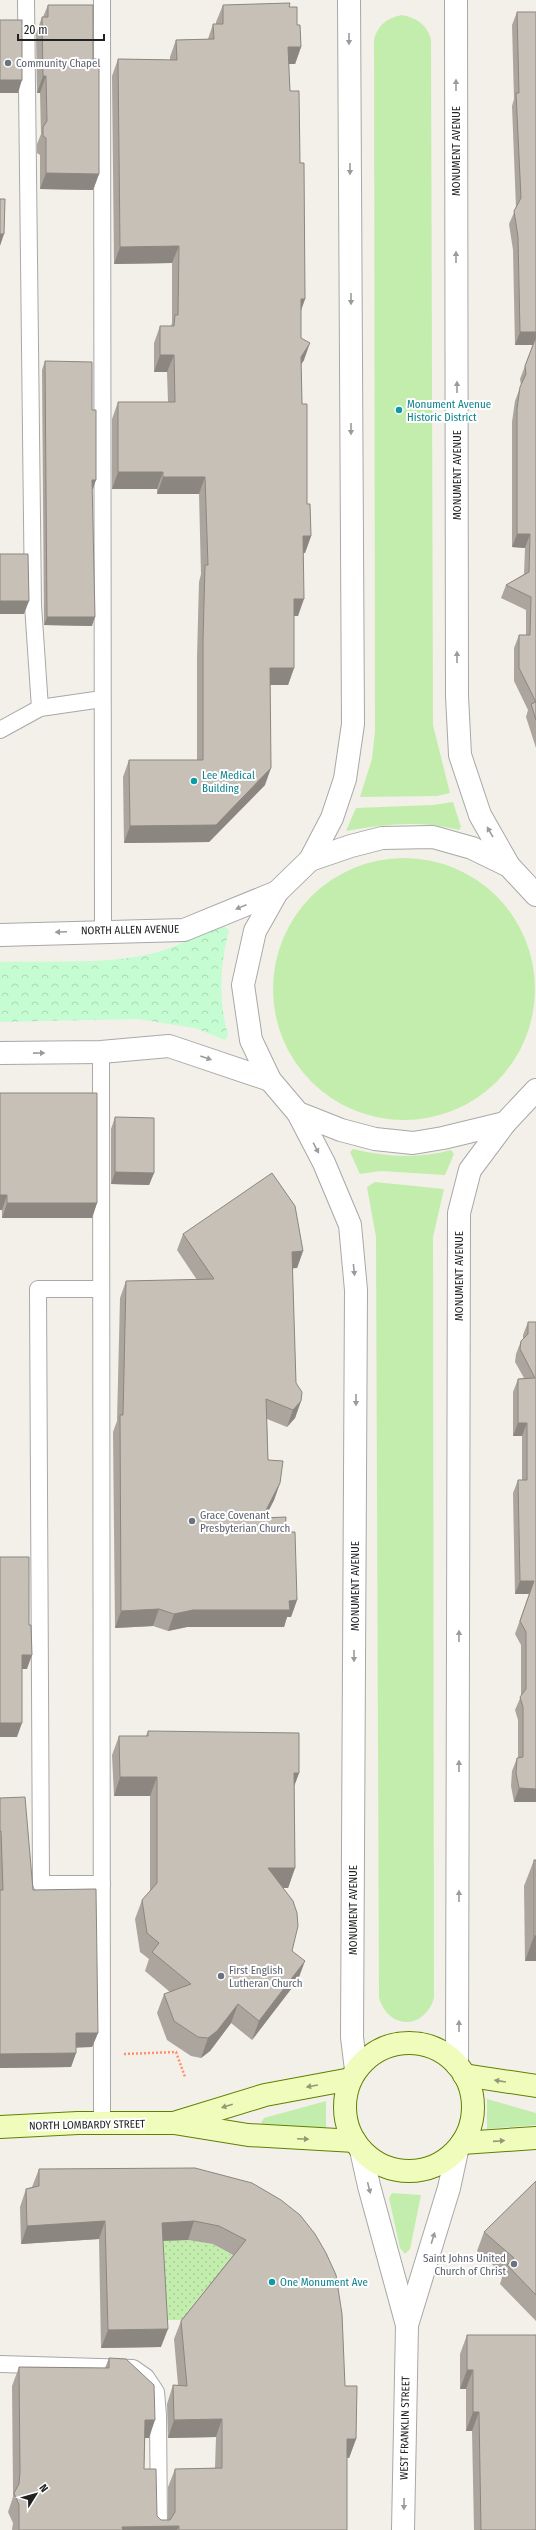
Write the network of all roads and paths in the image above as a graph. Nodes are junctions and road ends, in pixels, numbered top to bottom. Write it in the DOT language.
graph roads {
  1 [pos="26,0"];
  2 [pos="102,0"];
  3 [pos="349,0"];
  4 [pos="456,0"];
  5 [pos="102,700"];
  6 [pos="40,708"];
  7 [pos="0,730"];
  8 [pos="310,860"];
  9 [pos="509,866"];
  10 [pos="277,892"];
  11 [pos="536,895"];
  12 [pos="103,930"];
  13 [pos="0,935"];
  14 [pos="101,1052"];
  15 [pos="0,1053"];
  16 [pos="270,1080"];
  17 [pos="536,1090"];
  18 [pos="298,1114"];
  19 [pos="504,1123"];
  20 [pos="101,1289"];
  21 [pos="102,1884"];
  22 [pos="145,2053"];
  23 [pos="461,2070"];
  24 [pos="353,2075"];
  25 [pos="185,2077"];
  26 [pos="536,2086"];
  27 [pos="174,2123"];
  28 [pos="102,2124"];
  29 [pos="0,2127"];
  30 [pos="536,2138"];
  31 [pos="358,2146"];
  32 [pos="459,2147"];
  33 [pos="407,2325"];
  34 [pos="0,2364"];
  35 [pos="159,2530"];
  36 [pos="403,2530"];
  1 -- 6 [label="lane"];
  2 -- 5 [label="lane"];
  3 -- 8 [label="street, one-way"];
  9 -- 4 [label="street, MONUMENT AVENUE, one-way"];
  5 -- 6 [label="lane"];
  5 -- 12 [label="lane"];
  6 -- 7 [label="lane"];
  8 -- 9 [label="street"];
  8 -- 10 [label="street"];
  9 -- 11 [label="street"];
  10 -- 12 [label="street, NORTH ALLEN AVENUE, one-way"];
  10 -- 16 [label="street, MONUMENT AVENUE"];
  12 -- 13 [label="street, NORTH ALLEN AVENUE, one-way"];
  15 -- 14 [label="street, one-way"];
  14 -- 16 [label="street, one-way"];
  14 -- 20 [label="lane"];
  16 -- 18 [label="street, MONUMENT AVENUE"];
  17 -- 19 [label="street, MONUMENT AVENUE"];
  18 -- 19 [label="street"];
  18 -- 24 [label="street, MONUMENT AVENUE, one-way"];
  23 -- 19 [label="street, MONUMENT AVENUE, one-way"];
  20 -- 21 [label="lane"];
  20 -- 21 [label="lane"];
  21 -- 28 [label="lane"];
  22 -- 25 [label="path"];
  23 -- 24 [label="main road"];
  26 -- 23 [label="main road, one-way"];
  23 -- 32 [label="main road"];
  24 -- 27 [label="main road, NORTH LOMBARDY STREET, one-way"];
  24 -- 31 [label="main road"];
  27 -- 28 [label="main road, NORTH LOMBARDY STREET"];
  27 -- 31 [label="main road, NORTH LOMBARDY STREET, one-way"];
  28 -- 29 [label="main road, NORTH LOMBARDY STREET"];
  32 -- 30 [label="main road, one-way"];
  31 -- 32 [label="main road"];
  31 -- 33 [label="street, WEST FRANKLIN STREET, one-way"];
  33 -- 32 [label="street, WEST FRANKLIN STREET, one-way"];
  33 -- 36 [label="street, WEST FRANKLIN STREET, one-way"];
  34 -- 35 [label="lane"];
}
